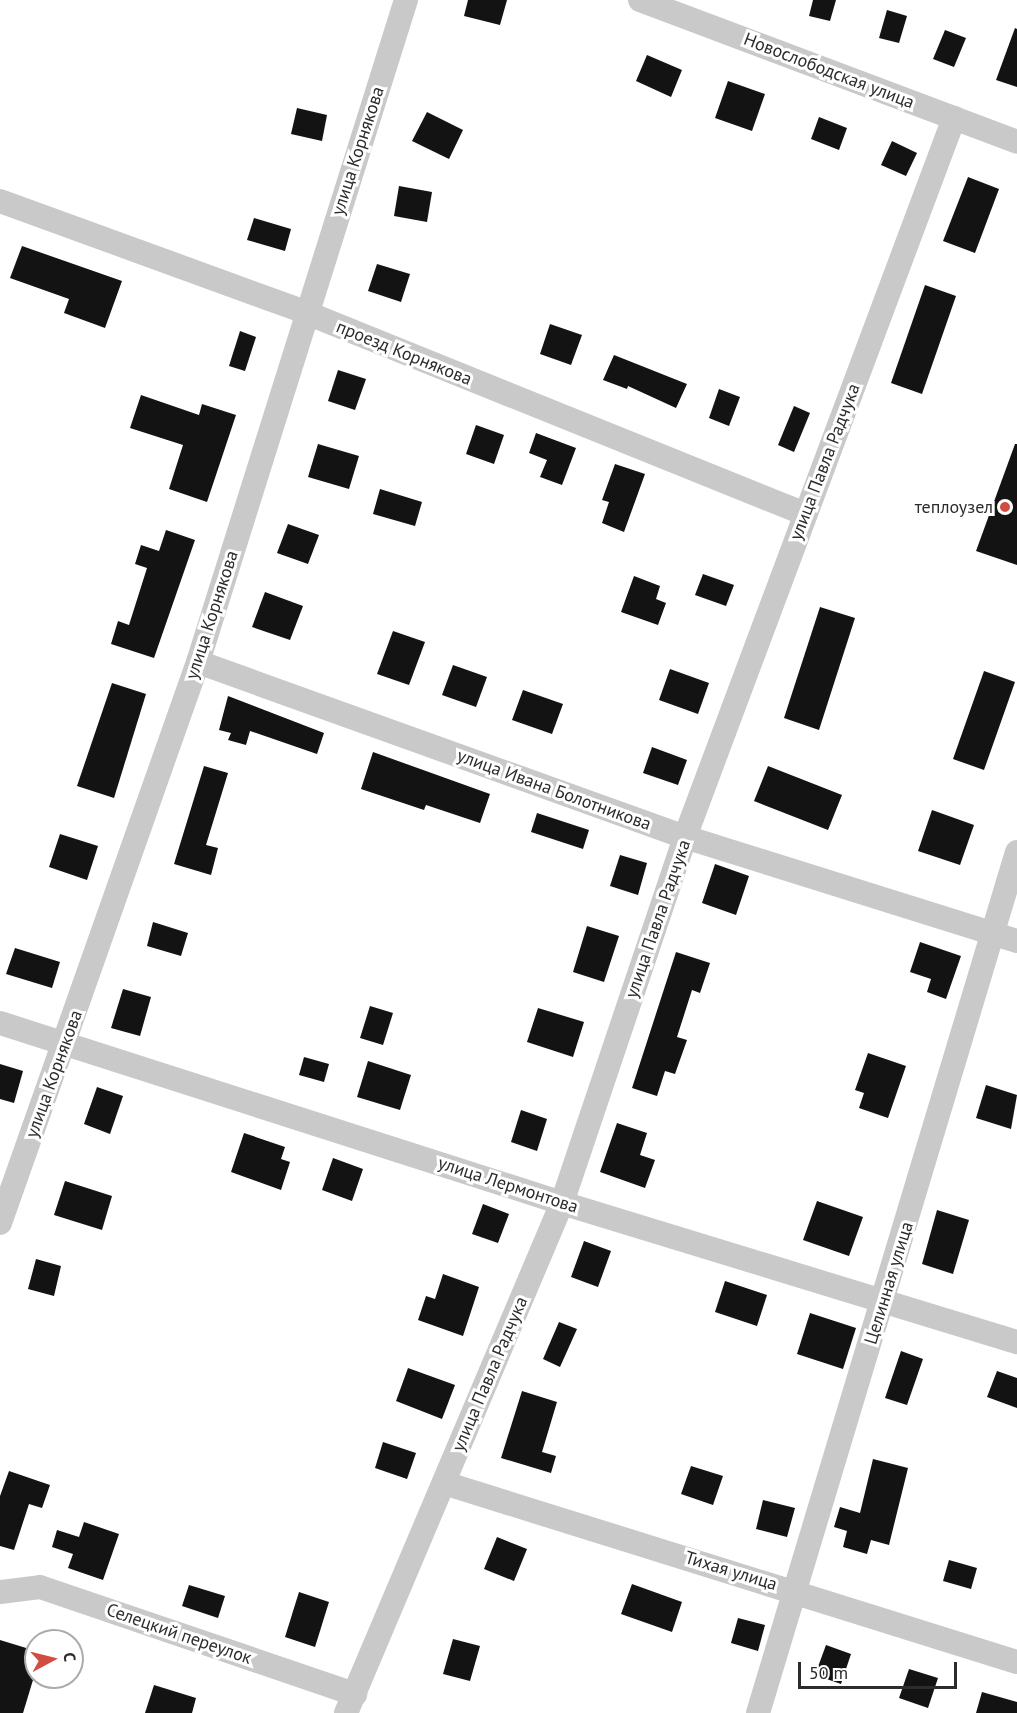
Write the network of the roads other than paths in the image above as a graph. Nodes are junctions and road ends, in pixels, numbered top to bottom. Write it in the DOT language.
graph roads {
  1 [pos="406,0"];
  2 [pos="640,0"];
  3 [pos="954,118"];
  4 [pos="1017,142"];
  5 [pos="0,201"];
  6 [pos="307,314"];
  7 [pos="805,514"];
  8 [pos="198,662"];
  9 [pos="685,837"];
  10 [pos="1017,852"];
  11 [pos="991,933"];
  12 [pos="1017,940"];
  13 [pos="0,1023"];
  14 [pos="66,1041"];
  15 [pos="562,1203"];
  16 [pos="0,1223"];
  17 [pos="884,1300"];
  18 [pos="1017,1342"];
  19 [pos="444,1483"];
  20 [pos="795,1591"];
  21 [pos="0,1592"];
  22 [pos="1017,1662"];
  23 [pos="351,1704"];
  24 [pos="758,1713"];
  1 -- 6 [label="street, улица Корнякова"];
  2 -- 3 [label="street, Новослободская улица"];
  3 -- 4 [label="street, Новослободская улица"];
  3 -- 7 [label="street, улица Павла Радчука"];
  5 -- 6 [label="street, проезд Корнякова"];
  6 -- 7 [label="street, проезд Корнякова"];
  6 -- 8 [label="street, улица Корнякова"];
  7 -- 9 [label="street, улица Павла Радчука"];
  8 -- 9 [label="street, улица Ивана Болотникова"];
  8 -- 14 [label="street, улица Корнякова"];
  9 -- 11 [label="street, улица Ивана Болотникова"];
  9 -- 15 [label="street, улица Павла Радчука"];
  10 -- 11 [label="street, Целинная улица"];
  11 -- 12 [label="street, улица Ивана Болотникова"];
  11 -- 17 [label="street, Целинная улица"];
  13 -- 14 [label="street, улица Лермонтова"];
  14 -- 15 [label="street, улица Лермонтова"];
  14 -- 16 [label="street, улица Корнякова"];
  15 -- 17 [label="street, улица Лермонтова"];
  15 -- 19 [label="street, улица Павла Радчука"];
  17 -- 18 [label="street, улица Лермонтова"];
  17 -- 20 [label="street, Целинная улица"];
  19 -- 20 [label="street, Тихая улица"];
  19 -- 23 [label="street, улица Павла Радчука"];
  20 -- 22 [label="street, Тихая улица"];
  20 -- 24 [label="street, Целинная улица"];
  21 -- 23 [label="street, Селецкий переулок"];
}
